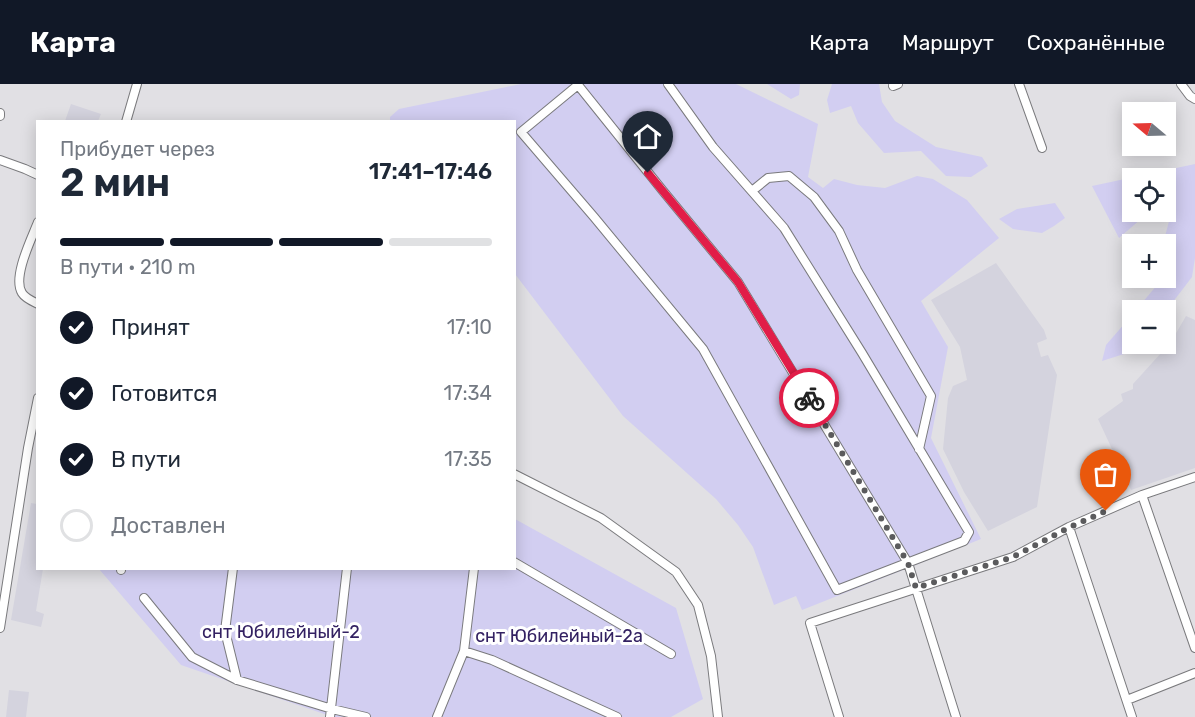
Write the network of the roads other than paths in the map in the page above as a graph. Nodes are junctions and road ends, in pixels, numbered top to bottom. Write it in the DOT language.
graph roads {
  1 [pos="137,84"];
  2 [pos="668,84"];
  3 [pos="1019,84"];
  4 [pos="1181,84"];
  5 [pos="1195,99"];
  6 [pos="127,120"];
  7 [pos="518,135"];
  8 [pos="1042,148"];
  9 [pos="0,160"];
  10 [pos="36,174"];
  11 [pos="752,191"];
  12 [pos="36,227"];
  13 [pos="36,303"];
  14 [pos="36,407"];
  15 [pos="919,449"];
  16 [pos="516,475"];
  17 [pos="1195,477"];
  18 [pos="1142,495"];
  19 [pos="1070,527"];
  20 [pos="516,563"];
  21 [pos="908,563"];
  22 [pos="233,570"];
  23 [pos="347,570"];
  24 [pos="474,570"];
  25 [pos="916,588"];
  26 [pos="144,598"];
  27 [pos="0,628"];
  28 [pos="1195,648"];
  29 [pos="464,651"];
  30 [pos="670,654"];
  31 [pos="1195,673"];
  32 [pos="237,680"];
  33 [pos="1127,700"];
  34 [pos="331,713"];
  35 [pos="366,717"];
  36 [pos="437,717"];
  37 [pos="617,717"];
  38 [pos="718,717"];
  39 [pos="839,717"];
  40 [pos="956,717"];
  41 [pos="1132,717"];
  1 -- 6 [label="street"];
  2 -- 11 [label="street"];
  3 -- 8 [label="street"];
  4 -- 5 [label="street"];
  7 -- 21 [label="street"];
  7 -- 21 [label="street"];
  9 -- 10 [label="street"];
  11 -- 15 [label="street"];
  11 -- 15 [label="street"];
  12 -- 13 [label="street"];
  14 -- 27 [label="street"];
  15 -- 21 [label="street"];
  16 -- 38 [label="street"];
  17 -- 18 [label="street"];
  18 -- 19 [label="street"];
  18 -- 28 [label="street"];
  19 -- 25 [label="street"];
  19 -- 33 [label="street"];
  20 -- 30 [label="street"];
  21 -- 25 [label="street"];
  22 -- 32 [label="street"];
  23 -- 34 [label="street"];
  24 -- 29 [label="street"];
  25 -- 39 [label="street"];
  25 -- 40 [label="street"];
  26 -- 32 [label="street"];
  29 -- 36 [label="street"];
  29 -- 37 [label="street"];
  31 -- 33 [label="street"];
  32 -- 34 [label="street"];
  33 -- 41 [label="street"];
  34 -- 35 [label="street"];
}
